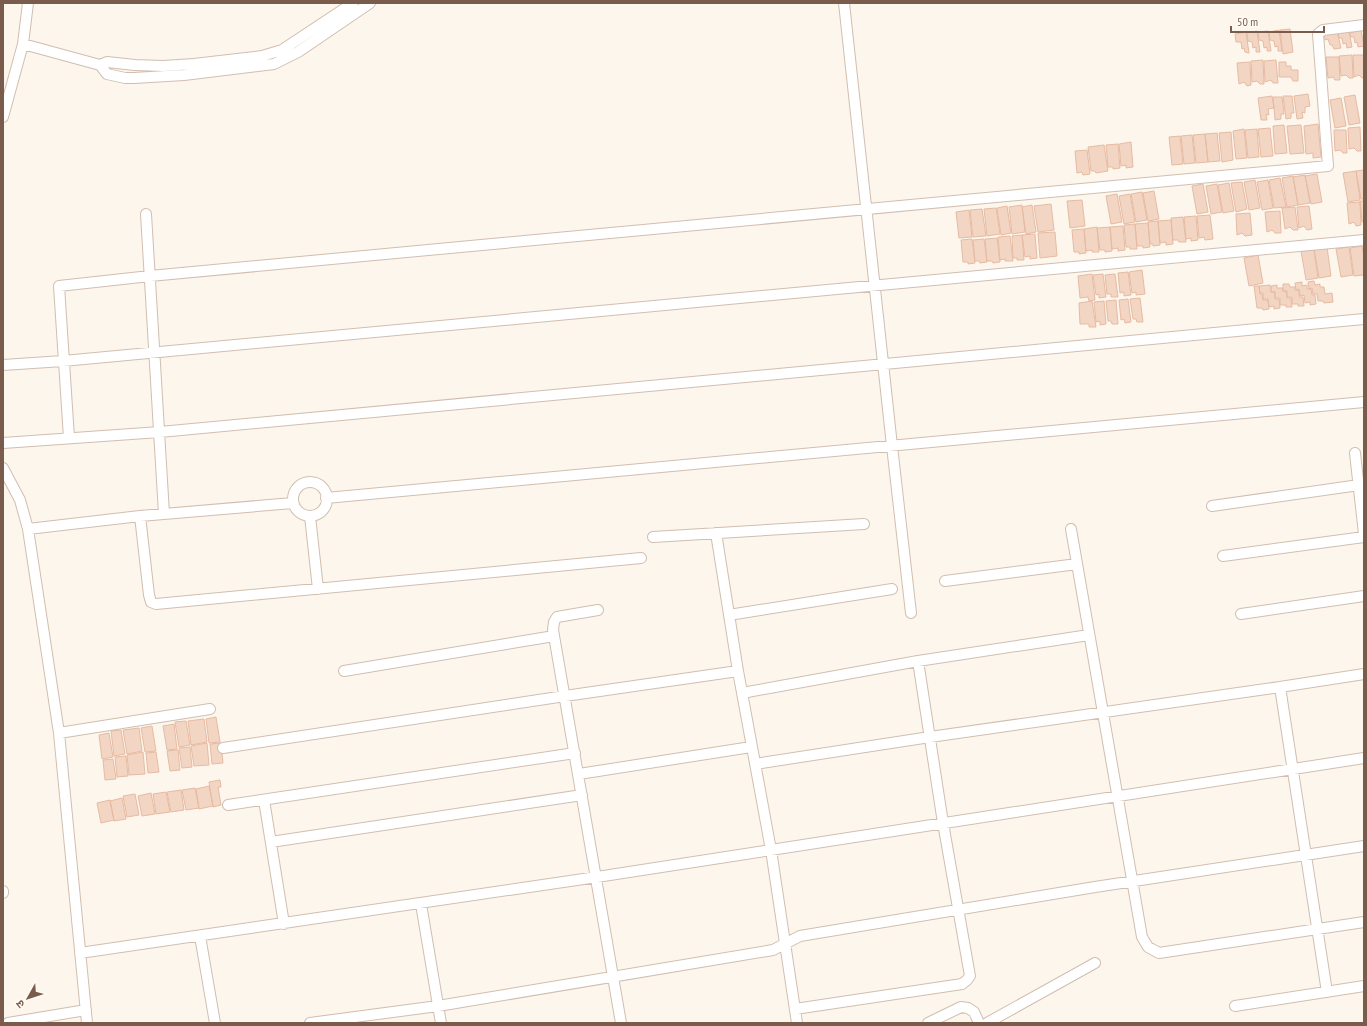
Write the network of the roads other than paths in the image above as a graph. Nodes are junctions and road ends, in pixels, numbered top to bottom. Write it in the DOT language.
graph roads {
  1 [pos="28,3"];
  2 [pos="353,3"];
  3 [pos="370,3"];
  4 [pos="844,3"];
  5 [pos="1364,25"];
  6 [pos="23,44"];
  7 [pos="100,65"];
  8 [pos="3,116"];
  9 [pos="867,209"];
  10 [pos="146,214"];
  11 [pos="1364,240"];
  12 [pos="150,276"];
  13 [pos="876,286"];
  14 [pos="1364,319"];
  15 [pos="155,352"];
  16 [pos="63,361"];
  17 [pos="3,364"];
  18 [pos="884,364"];
  19 [pos="1364,402"];
  20 [pos="160,432"];
  21 [pos="69,438"];
  22 [pos="3,443"];
  23 [pos="892,446"];
  24 [pos="1355,453"];
  25 [pos="3,468"];
  26 [pos="1359,485"];
  27 [pos="326,498"];
  28 [pos="293,503"];
  29 [pos="1212,506"];
  30 [pos="164,514"];
  31 [pos="140,516"];
  32 [pos="310,516"];
  33 [pos="864,524"];
  34 [pos="28,529"];
  35 [pos="1070,529"];
  36 [pos="716,533"];
  37 [pos="1364,534"];
  38 [pos="653,536"];
  39 [pos="1364,537"];
  40 [pos="1222,556"];
  41 [pos="641,558"];
  42 [pos="1077,564"];
  43 [pos="945,581"];
  44 [pos="318,589"];
  45 [pos="892,589"];
  46 [pos="1364,596"];
  47 [pos="598,610"];
  48 [pos="912,613"];
  49 [pos="1241,614"];
  50 [pos="729,615"];
  51 [pos="1089,635"];
  52 [pos="554,636"];
  53 [pos="918,661"];
  54 [pos="344,671"];
  55 [pos="738,671"];
  56 [pos="1364,674"];
  57 [pos="1280,687"];
  58 [pos="742,693"];
  59 [pos="565,696"];
  60 [pos="210,709"];
  61 [pos="1103,712"];
  62 [pos="59,733"];
  63 [pos="930,737"];
  64 [pos="751,747"];
  65 [pos="223,748"];
  66 [pos="575,753"];
  67 [pos="1364,758"];
  68 [pos="755,764"];
  69 [pos="1293,769"];
  70 [pos="579,774"];
  71 [pos="582,795"];
  72 [pos="1118,796"];
  73 [pos="264,800"];
  74 [pos="228,805"];
  75 [pos="943,823"];
  76 [pos="271,842"];
  77 [pos="1364,846"];
  78 [pos="771,850"];
  79 [pos="1306,854"];
  80 [pos="596,877"];
  81 [pos="1133,881"];
  82 [pos="421,904"];
  83 [pos="959,910"];
  84 [pos="1364,922"];
  85 [pos="284,924"];
  86 [pos="1319,929"];
  87 [pos="200,936"];
  88 [pos="784,944"];
  89 [pos="80,953"];
  90 [pos="1094,963"];
  91 [pos="613,977"];
  92 [pos="1364,986"];
  93 [pos="1328,992"];
  94 [pos="438,1006"];
  95 [pos="1236,1006"];
  96 [pos="795,1009"];
  97 [pos="86,1010"];
  98 [pos="8,1023"];
  99 [pos="87,1023"];
  100 [pos="215,1023"];
  101 [pos="310,1023"];
  102 [pos="441,1023"];
  103 [pos="621,1023"];
  104 [pos="797,1023"];
  105 [pos="928,1023"];
  106 [pos="979,1023"];
  107 [pos="987,1023"];
  1 -- 6 [label="street"];
  2 -- 7 [label="street"];
  3 -- 7 [label="street"];
  4 -- 9 [label="street"];
  5 -- 9 [label="street"];
  6 -- 7 [label="street"];
  6 -- 8 [label="street"];
  9 -- 12 [label="street"];
  9 -- 13 [label="street"];
  10 -- 12 [label="street"];
  11 -- 13 [label="street"];
  12 -- 15 [label="street"];
  12 -- 16 [label="street"];
  13 -- 15 [label="street"];
  13 -- 18 [label="street"];
  14 -- 18 [label="street"];
  15 -- 16 [label="street"];
  15 -- 20 [label="street"];
  16 -- 17 [label="street"];
  16 -- 21 [label="street"];
  18 -- 20 [label="street"];
  18 -- 23 [label="street"];
  19 -- 23 [label="street"];
  20 -- 21 [label="street"];
  20 -- 30 [label="street"];
  21 -- 22 [label="street"];
  23 -- 27 [label="street"];
  23 -- 48 [label="street"];
  24 -- 26 [label="street"];
  25 -- 34 [label="street"];
  26 -- 29 [label="street"];
  26 -- 37 [label="street"];
  27 -- 28 [label="street"];
  27 -- 32 [label="street"];
  28 -- 30 [label="street"];
  28 -- 32 [label="street"];
  30 -- 31 [label="street"];
  31 -- 34 [label="street"];
  31 -- 44 [label="street"];
  32 -- 44 [label="street"];
  33 -- 36 [label="street"];
  34 -- 62 [label="street"];
  35 -- 42 [label="street"];
  36 -- 38 [label="street"];
  36 -- 50 [label="street"];
  39 -- 40 [label="street"];
  41 -- 44 [label="street"];
  42 -- 43 [label="street"];
  42 -- 51 [label="street"];
  45 -- 50 [label="street"];
  46 -- 49 [label="street"];
  47 -- 52 [label="street"];
  50 -- 55 [label="street"];
  51 -- 53 [label="street"];
  51 -- 61 [label="street"];
  52 -- 54 [label="street"];
  52 -- 59 [label="street"];
  53 -- 58 [label="street"];
  53 -- 63 [label="street"];
  55 -- 58 [label="street"];
  55 -- 59 [label="street"];
  56 -- 57 [label="street"];
  57 -- 61 [label="street"];
  57 -- 69 [label="street"];
  58 -- 64 [label="street"];
  59 -- 65 [label="street"];
  59 -- 66 [label="street"];
  60 -- 62 [label="street"];
  61 -- 63 [label="street"];
  61 -- 72 [label="street"];
  62 -- 89 [label="street"];
  63 -- 68 [label="street"];
  63 -- 75 [label="street"];
  64 -- 68 [label="street"];
  64 -- 70 [label="street"];
  66 -- 70 [label="street"];
  66 -- 73 [label="street"];
  67 -- 69 [label="street"];
  68 -- 78 [label="street"];
  69 -- 72 [label="street"];
  69 -- 79 [label="street"];
  70 -- 71 [label="street"];
  71 -- 76 [label="street"];
  71 -- 80 [label="street"];
  72 -- 75 [label="street"];
  72 -- 81 [label="street"];
  73 -- 74 [label="street"];
  73 -- 76 [label="street"];
  75 -- 78 [label="street"];
  75 -- 83 [label="street"];
  76 -- 85 [label="street"];
  77 -- 79 [label="street"];
  78 -- 80 [label="street"];
  78 -- 88 [label="street"];
  79 -- 81 [label="street"];
  79 -- 86 [label="street"];
  80 -- 82 [label="street"];
  80 -- 91 [label="street"];
  81 -- 83 [label="street"];
  81 -- 86 [label="street"];
  82 -- 85 [label="street"];
  82 -- 94 [label="street"];
  83 -- 88 [label="street"];
  83 -- 96 [label="street"];
  84 -- 86 [label="street"];
  85 -- 87 [label="street"];
  86 -- 93 [label="street"];
  87 -- 89 [label="street"];
  87 -- 100 [label="street"];
  88 -- 91 [label="street"];
  88 -- 96 [label="street"];
  89 -- 97 [label="street"];
  90 -- 107 [label="street"];
  91 -- 94 [label="street"];
  91 -- 103 [label="street"];
  92 -- 93 [label="street"];
  93 -- 95 [label="street"];
  94 -- 101 [label="street"];
  94 -- 102 [label="street"];
  96 -- 104 [label="street"];
  97 -- 98 [label="street"];
  97 -- 99 [label="street"];
  105 -- 106 [label="street"];
}
